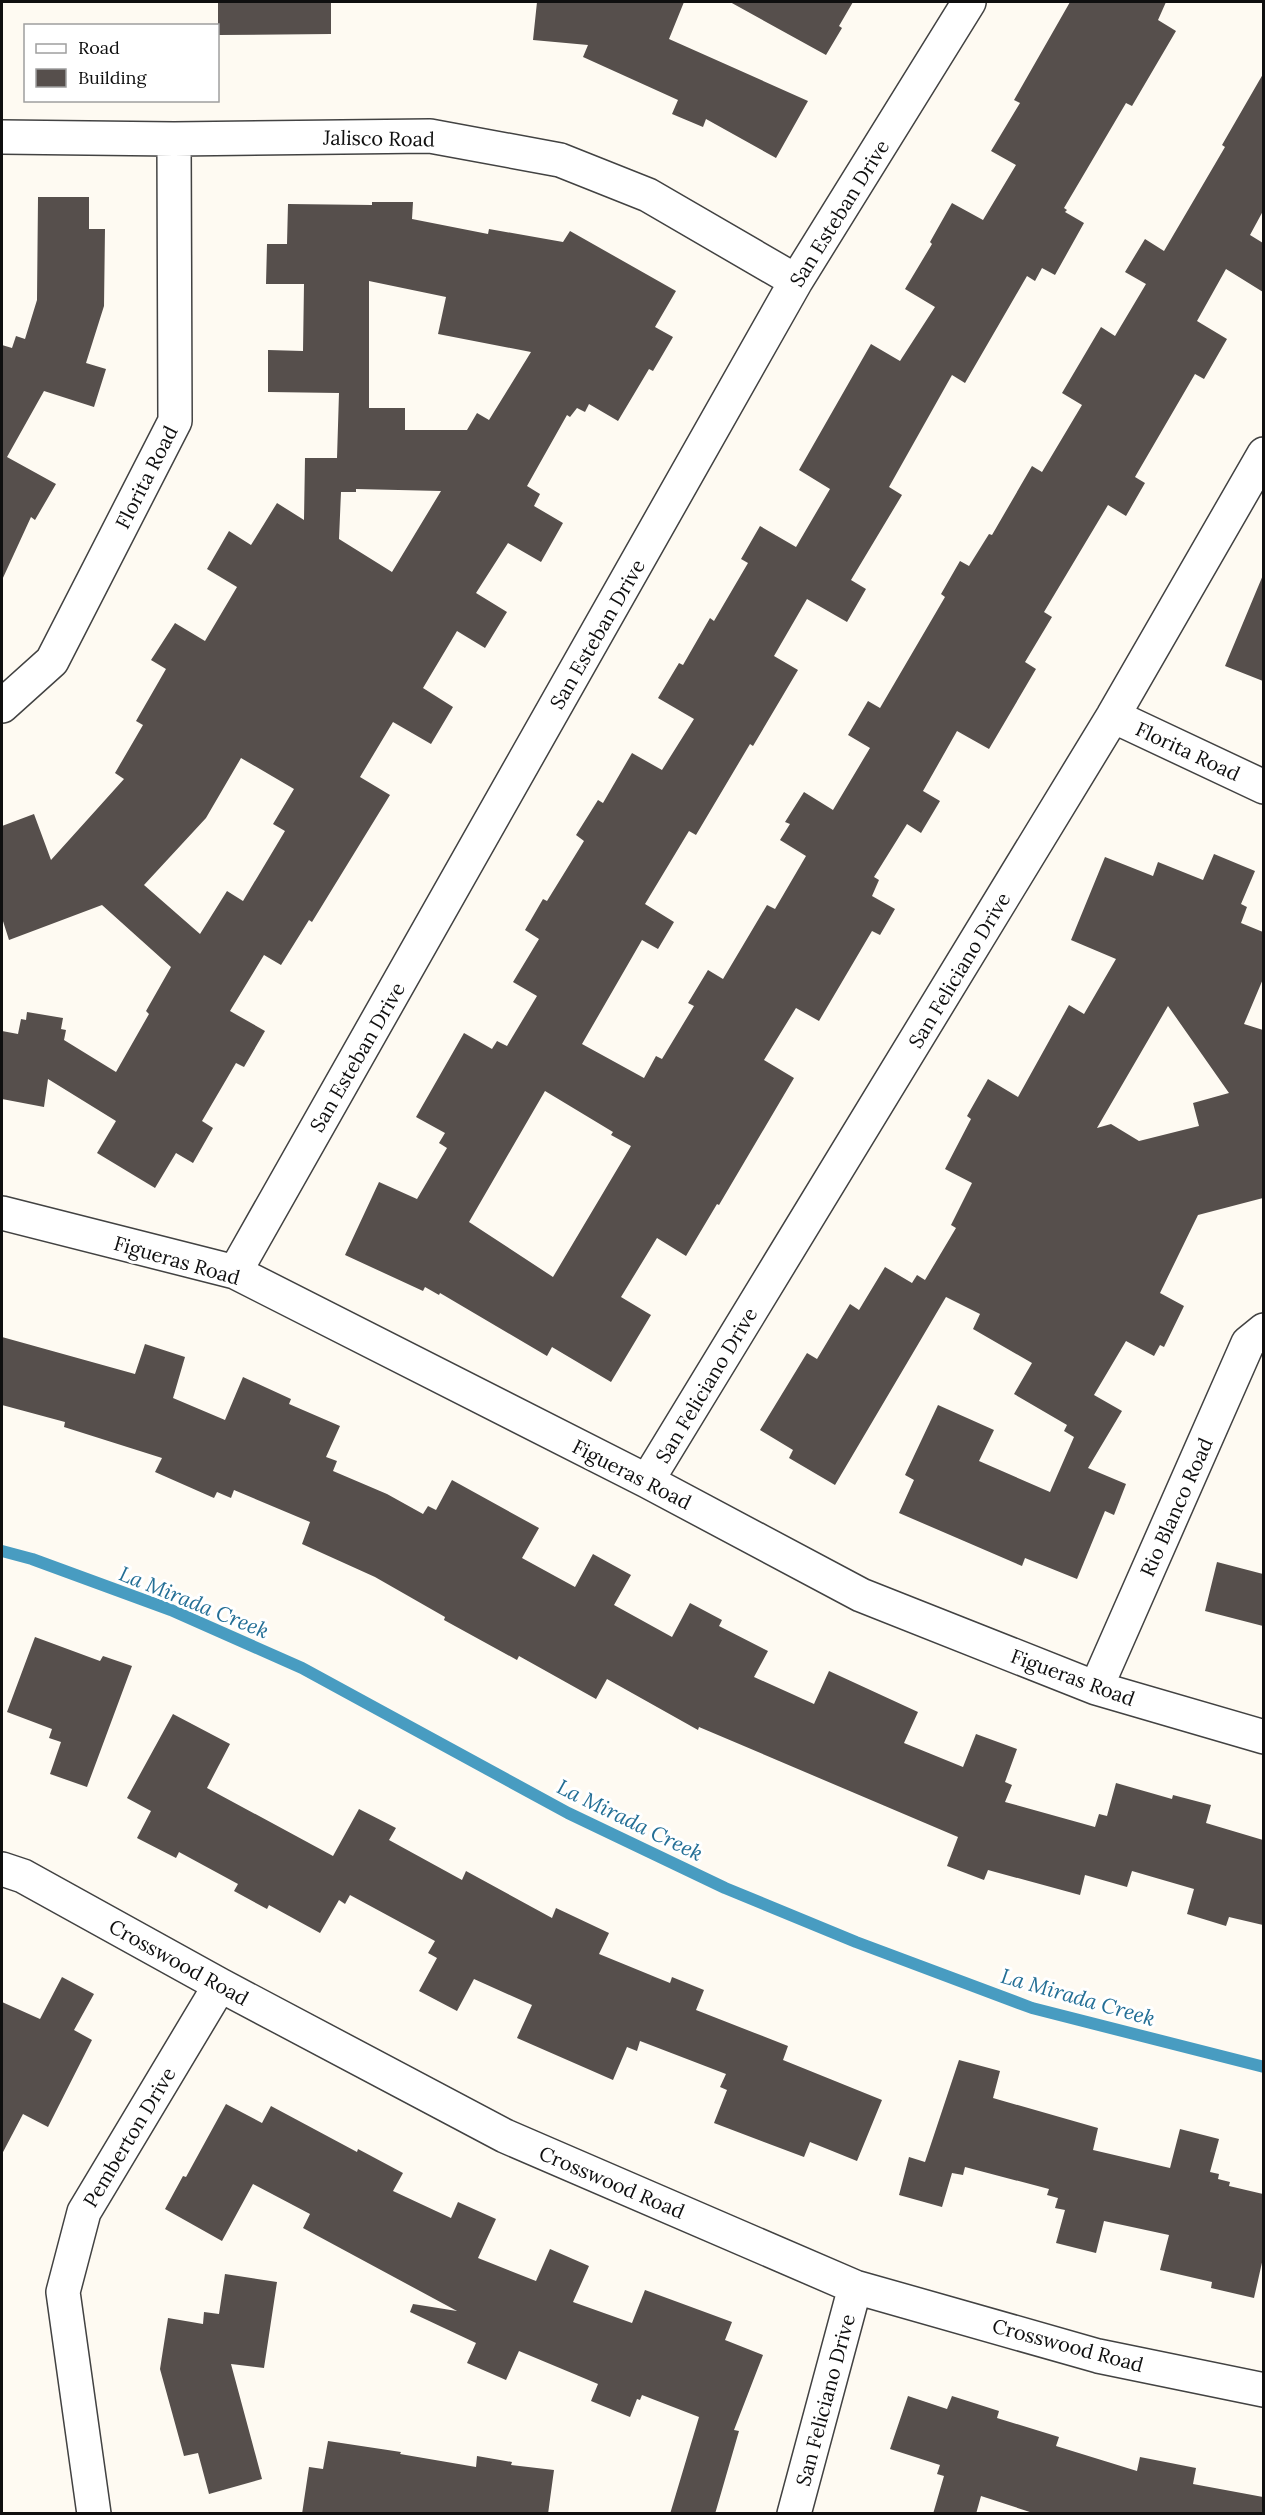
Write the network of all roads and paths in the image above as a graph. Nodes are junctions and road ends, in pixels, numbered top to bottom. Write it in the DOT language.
graph roads {
  1 [pos="969,2"];
  2 [pos="2,137"];
  3 [pos="174,139"];
  4 [pos="796,281"];
  5 [pos="1263,454"];
  6 [pos="2,706"];
  7 [pos="1113,716"];
  8 [pos="1263,787"];
  9 [pos="2,1213"];
  10 [pos="235,1272"];
  11 [pos="1263,1330"];
  12 [pos="647,1481"];
  13 [pos="1096,1688"];
  14 [pos="1263,1737"];
  15 [pos="2,1869"];
  16 [pos="220,1985"];
  17 [pos="855,2287"];
  18 [pos="1263,2390"];
  19 [pos="94,2514"];
  20 [pos="794,2514"];
  1 -- 4 [label="street, San Esteban Drive"];
  2 -- 3 [label="street, Jalisco Road"];
  3 -- 4 [label="street, Jalisco Road"];
  3 -- 6 [label="street, Florita Road"];
  4 -- 10 [label="street, San Esteban Drive"];
  5 -- 7 [label="street, San Feliciano Drive"];
  7 -- 8 [label="street, Florita Road"];
  7 -- 12 [label="street, San Feliciano Drive"];
  9 -- 10 [label="street, Figueras Road"];
  10 -- 12 [label="street, Figueras Road"];
  11 -- 13 [label="street, Rio Blanco Road"];
  12 -- 13 [label="street, Figueras Road"];
  13 -- 14 [label="street, Figueras Road"];
  15 -- 16 [label="street, Crosswood Road"];
  16 -- 17 [label="street, Crosswood Road"];
  16 -- 19 [label="street, Pemberton Drive"];
  17 -- 18 [label="street, Crosswood Road"];
  17 -- 20 [label="street, San Feliciano Drive"];
}
